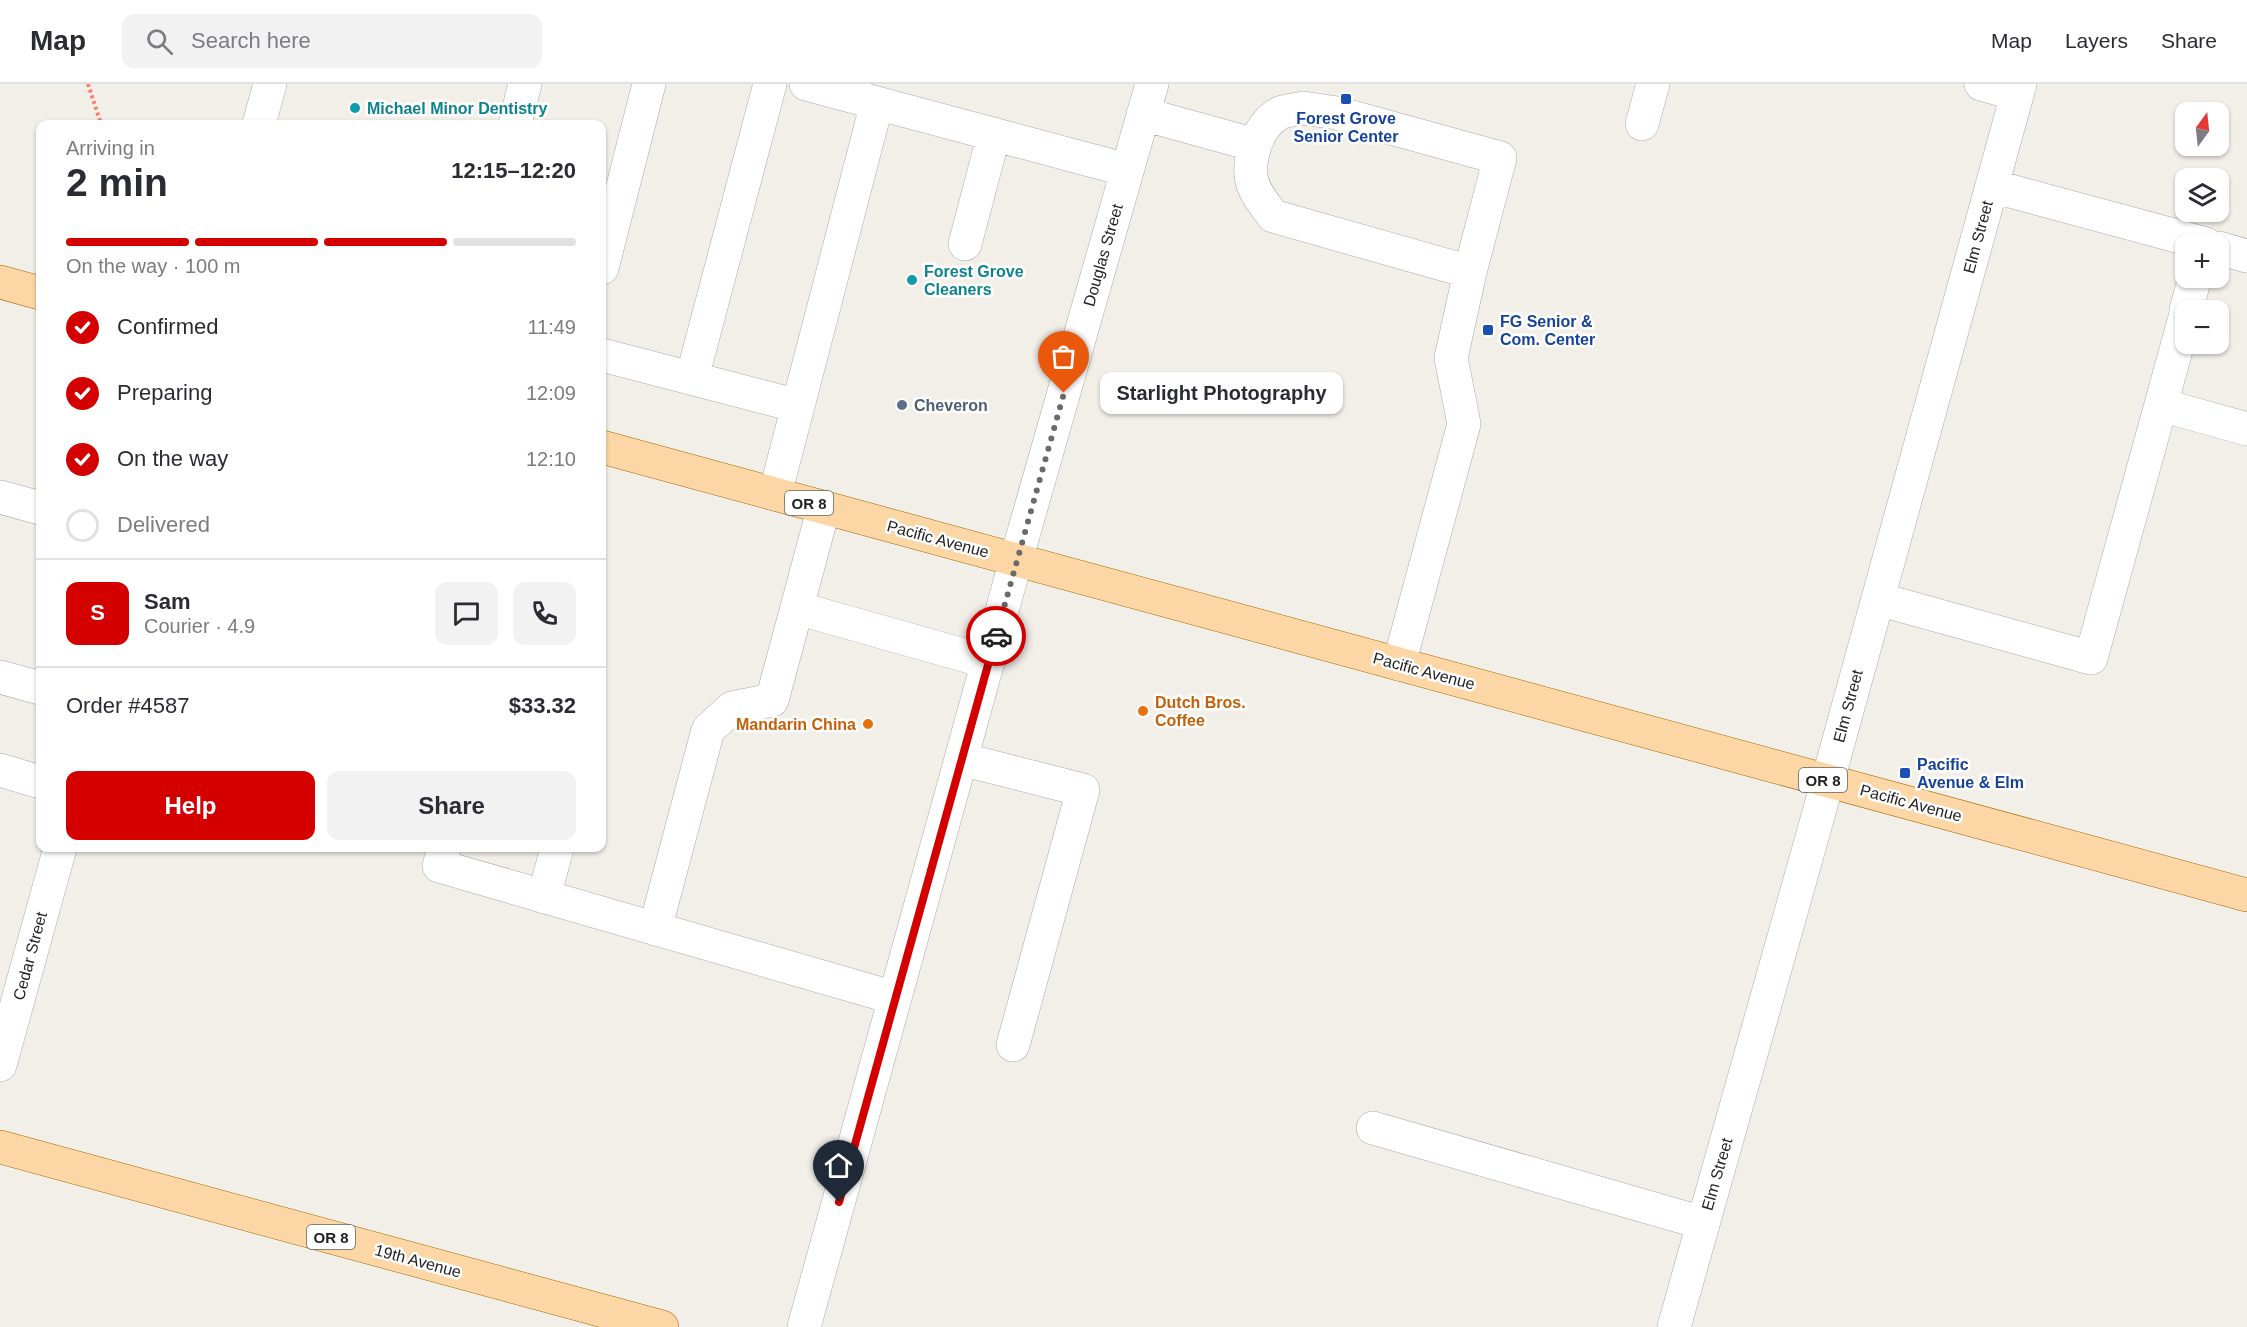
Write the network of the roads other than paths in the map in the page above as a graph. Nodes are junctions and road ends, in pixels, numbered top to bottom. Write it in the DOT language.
graph roads {
  1 [pos="270,84"];
  2 [pos="525,84"];
  3 [pos="650,84"];
  4 [pos="771,84"];
  5 [pos="806,84"];
  6 [pos="1653,84"];
  7 [pos="1981,84"];
  8 [pos="2019,89"];
  9 [pos="1147,99"];
  10 [pos="877,103"];
  11 [pos="260,120"];
  12 [pos="515,120"];
  13 [pos="1642,124"];
  14 [pos="993,134"];
  15 [pos="1255,145"];
  16 [pos="1127,170"];
  17 [pos="1992,186"];
  18 [pos="2175,236"];
  19 [pos="964,244"];
  20 [pos="2229,251"];
  21 [pos="606,253"];
  22 [pos="2247,256"];
  23 [pos="1470,272"];
  24 [pos="0,282"];
  25 [pos="36,292"];
  26 [pos="2175,351"];
  27 [pos="606,356"];
  28 [pos="692,378"];
  29 [pos="2160,405"];
  30 [pos="798,406"];
  31 [pos="2247,429"];
  32 [pos="606,448"];
  33 [pos="775,494"];
  34 [pos="0,497"];
  35 [pos="36,507"];
  36 [pos="824,507"];
  37 [pos="1016,560"];
  38 [pos="1878,599"];
  39 [pos="797,608"];
  40 [pos="988,662"];
  41 [pos="1399,664"];
  42 [pos="0,677"];
  43 [pos="36,687"];
  44 [pos="961,759"];
  45 [pos="0,770"];
  46 [pos="36,781"];
  47 [pos="1827,782"];
  48 [pos="59,852"];
  49 [pos="443,852"];
  50 [pos="556,852"];
  51 [pos="2247,895"];
  52 [pos="544,897"];
  53 [pos="655,929"];
  54 [pos="895,998"];
  55 [pos="1013,1045"];
  56 [pos="0,1065"];
  57 [pos="1373,1128"];
  58 [pos="0,1147"];
  59 [pos="1704,1223"];
  60 [pos="662,1327"];
  61 [pos="804,1327"];
  62 [pos="1674,1327"];
  1 -- 11 [label="street"];
  2 -- 12 [label="street"];
  3 -- 21 [label="street"];
  4 -- 28 [label="street"];
  5 -- 10 [label="street"];
  6 -- 13 [label="street"];
  7 -- 8 [label="street"];
  8 -- 17 [label="street, Elm Street"];
  9 -- 15 [label="street"];
  9 -- 16 [label="street, Douglas Street"];
  10 -- 14 [label="street"];
  10 -- 30 [label="street"];
  14 -- 16 [label="street"];
  14 -- 19 [label="street"];
  15 -- 23 [label="street"];
  15 -- 23 [label="street"];
  16 -- 37 [label="street, Douglas Street"];
  17 -- 18 [label="street"];
  17 -- 38 [label="street, Elm Street"];
  20 -- 22 [label="street"];
  23 -- 41 [label="street"];
  24 -- 25 [label="main road"];
  26 -- 29 [label="street"];
  27 -- 28 [label="street"];
  28 -- 30 [label="street"];
  29 -- 31 [label="street"];
  29 -- 38 [label="street"];
  30 -- 33 [label="street"];
  32 -- 33 [label="main road, Pacific Avenue / OR 8"];
  33 -- 36 [label="main road, Pacific Avenue / OR 8"];
  34 -- 35 [label="street"];
  36 -- 37 [label="main road, Pacific Avenue / OR 8"];
  36 -- 39 [label="street"];
  37 -- 40 [label="street, Douglas Street"];
  37 -- 41 [label="main road, Pacific Avenue / OR 8"];
  38 -- 47 [label="street, Elm Street"];
  39 -- 40 [label="street"];
  39 -- 53 [label="street"];
  40 -- 44 [label="street, Douglas Street"];
  41 -- 47 [label="main road, Pacific Avenue / OR 8"];
  42 -- 43 [label="street"];
  44 -- 54 [label="street, Douglas Street"];
  44 -- 55 [label="street"];
  45 -- 46 [label="street"];
  47 -- 51 [label="main road, Pacific Avenue / OR 8"];
  47 -- 59 [label="street, Elm Street"];
  48 -- 56 [label="street, Cedar Street"];
  49 -- 52 [label="street"];
  50 -- 52 [label="street"];
  52 -- 53 [label="street"];
  53 -- 54 [label="street"];
  54 -- 61 [label="street, Douglas Street"];
  57 -- 59 [label="street"];
  58 -- 60 [label="main road, 19th Avenue / OR 8"];
  59 -- 62 [label="street, Elm Street"];
}
